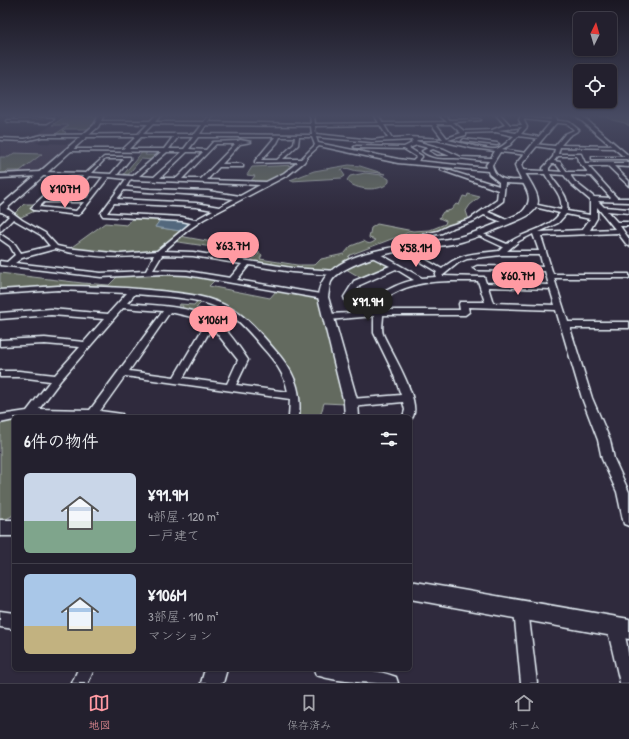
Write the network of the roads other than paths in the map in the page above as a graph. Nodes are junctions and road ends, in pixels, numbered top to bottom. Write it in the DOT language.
graph roads {
  1 [pos="72,147"];
  2 [pos="92,147"];
  3 [pos="109,147"];
  4 [pos="128,147"];
  5 [pos="148,147"];
  6 [pos="168,147"];
  7 [pos="188,147"];
  8 [pos="212,147"];
  9 [pos="234,147"];
  10 [pos="271,147"];
  11 [pos="293,147"];
  12 [pos="314,147"];
  13 [pos="336,147"];
  14 [pos="376,147"];
  15 [pos="433,147"];
  16 [pos="472,147"];
  17 [pos="504,147"];
  18 [pos="532,147"];
  19 [pos="557,147"];
  20 [pos="615,147"];
  21 [pos="405,148"];
  22 [pos="68,150"];
  23 [pos="88,150"];
  24 [pos="106,150"];
  25 [pos="125,150"];
  26 [pos="145,150"];
  27 [pos="499,150"];
  28 [pos="165,151"];
  29 [pos="185,151"];
  30 [pos="208,151"];
  31 [pos="593,152"];
  32 [pos="622,153"];
  33 [pos="526,154"];
  34 [pos="555,155"];
  35 [pos="454,156"];
  36 [pos="460,158"];
  37 [pos="594,158"];
  38 [pos="302,160"];
  39 [pos="492,160"];
  40 [pos="278,161"];
  41 [pos="629,161"];
  42 [pos="551,162"];
  43 [pos="414,163"];
  44 [pos="584,164"];
  45 [pos="218,165"];
  46 [pos="432,165"];
  47 [pos="610,165"];
  48 [pos="241,166"];
  49 [pos="489,170"];
  50 [pos="520,172"];
  51 [pos="547,173"];
  52 [pos="566,173"];
  53 [pos="87,174"];
  54 [pos="230,174"];
  55 [pos="592,174"];
  56 [pos="40,175"];
  57 [pos="111,175"];
  58 [pos="0,176"];
  59 [pos="132,178"];
  60 [pos="155,179"];
  61 [pos="178,180"];
  62 [pos="203,181"];
  63 [pos="502,181"];
  64 [pos="224,182"];
  65 [pos="526,182"];
  66 [pos="56,184"];
  67 [pos="268,184"];
  68 [pos="629,184"];
  69 [pos="122,188"];
  70 [pos="502,189"];
  71 [pos="51,192"];
  72 [pos="242,198"];
  73 [pos="593,199"];
  74 [pos="42,200"];
  75 [pos="88,200"];
  76 [pos="616,200"];
  77 [pos="629,200"];
  78 [pos="113,201"];
  79 [pos="533,206"];
  80 [pos="1,208"];
  81 [pos="220,209"];
  82 [pos="603,209"];
  83 [pos="629,211"];
  84 [pos="564,212"];
  85 [pos="484,213"];
  86 [pos="13,215"];
  87 [pos="594,218"];
  88 [pos="196,222"];
  89 [pos="507,222"];
  90 [pos="615,224"];
  91 [pos="629,224"];
  92 [pos="0,229"];
  93 [pos="620,231"];
  94 [pos="583,233"];
  95 [pos="478,234"];
  96 [pos="534,234"];
  97 [pos="0,236"];
  98 [pos="628,241"];
  99 [pos="506,246"];
  100 [pos="55,247"];
  101 [pos="400,248"];
  102 [pos="159,253"];
  103 [pos="501,253"];
  104 [pos="543,253"];
  105 [pos="375,255"];
  106 [pos="19,256"];
  107 [pos="474,256"];
  108 [pos="248,262"];
  109 [pos="4,263"];
  110 [pos="395,267"];
  111 [pos="477,268"];
  112 [pos="148,272"];
  113 [pos="549,272"];
  114 [pos="333,273"];
  115 [pos="439,275"];
  116 [pos="629,276"];
  117 [pos="232,281"];
  118 [pos="422,281"];
  119 [pos="482,282"];
  120 [pos="554,288"];
  121 [pos="133,291"];
  122 [pos="0,292"];
  123 [pos="323,297"];
  124 [pos="121,305"];
  125 [pos="490,305"];
  126 [pos="560,308"];
  127 [pos="167,311"];
  128 [pos="379,314"];
  129 [pos="355,315"];
  130 [pos="0,316"];
  131 [pos="111,316"];
  132 [pos="328,317"];
  133 [pos="211,322"];
  134 [pos="565,325"];
  135 [pos="629,325"];
  136 [pos="0,343"];
  137 [pos="87,345"];
  138 [pos="122,373"];
  139 [pos="0,374"];
  140 [pos="57,379"];
  141 [pos="176,381"];
  142 [pos="230,388"];
  143 [pos="296,396"];
  144 [pos="407,398"];
  145 [pos="351,403"];
  146 [pos="30,414"];
  147 [pos="24,415"];
  148 [pos="91,415"];
  149 [pos="294,415"];
  150 [pos="352,415"];
  151 [pos="409,415"];
  152 [pos="12,417"];
  153 [pos="0,419"];
  154 [pos="626,492"];
  155 [pos="629,520"];
  156 [pos="412,590"];
  157 [pos="521,610"];
  158 [pos="0,619"];
  159 [pos="12,621"];
  160 [pos="622,628"];
  161 [pos="85,671"];
  162 [pos="215,671"];
  163 [pos="332,671"];
  164 [pos="80,683"];
  165 [pos="212,683"];
  166 [pos="390,683"];
  167 [pos="529,683"];
  168 [pos="628,683"];
  1 -- 22 [label="street"];
  2 -- 23 [label="street"];
  3 -- 24 [label="street"];
  4 -- 25 [label="street"];
  5 -- 26 [label="street"];
  6 -- 28 [label="street"];
  7 -- 29 [label="street"];
  8 -- 30 [label="street"];
  9 -- 45 [label="street"];
  10 -- 40 [label="street"];
  11 -- 40 [label="street"];
  12 -- 38 [label="street"];
  13 -- 43 [label="street"];
  14 -- 21 [label="street"];
  15 -- 35 [label="street"];
  15 -- 35 [label="street"];
  16 -- 27 [label="street"];
  16 -- 36 [label="street"];
  17 -- 27 [label="street"];
  18 -- 33 [label="street"];
  19 -- 20 [label="street"];
  19 -- 34 [label="street"];
  20 -- 32 [label="street"];
  21 -- 43 [label="street"];
  22 -- 23 [label="street"];
  22 -- 56 [label="street"];
  23 -- 24 [label="street"];
  24 -- 25 [label="street"];
  25 -- 26 [label="street"];
  26 -- 28 [label="street"];
  27 -- 33 [label="street"];
  27 -- 39 [label="street"];
  28 -- 29 [label="street"];
  28 -- 59 [label="street"];
  29 -- 30 [label="street"];
  29 -- 60 [label="street"];
  30 -- 61 [label="street"];
  31 -- 32 [label="street"];
  32 -- 41 [label="street"];
  33 -- 50 [label="street"];
  34 -- 42 [label="street"];
  34 -- 44 [label="street"];
  35 -- 36 [label="street"];
  36 -- 39 [label="street"];
  37 -- 41 [label="street"];
  38 -- 40 [label="street"];
  38 -- 67 [label="street"];
  39 -- 49 [label="street"];
  41 -- 47 [label="street"];
  42 -- 51 [label="street"];
  42 -- 52 [label="street"];
  43 -- 46 [label="street"];
  44 -- 47 [label="street"];
  44 -- 55 [label="street"];
  45 -- 48 [label="street"];
  45 -- 62 [label="street"];
  46 -- 49 [label="street"];
  46 -- 70 [label="street"];
  47 -- 68 [label="street"];
  49 -- 63 [label="street"];
  50 -- 51 [label="street"];
  50 -- 65 [label="street"];
  51 -- 52 [label="street"];
  51 -- 84 [label="street"];
  52 -- 55 [label="street"];
  52 -- 73 [label="street"];
  53 -- 56 [label="street"];
  53 -- 57 [label="street"];
  53 -- 57 [label="street"];
  53 -- 71 [label="street"];
  54 -- 64 [label="street"];
  55 -- 76 [label="street"];
  56 -- 58 [label="street"];
  56 -- 80 [label="street"];
  57 -- 59 [label="street"];
  57 -- 75 [label="street"];
  59 -- 60 [label="street"];
  59 -- 69 [label="street"];
  60 -- 61 [label="street"];
  61 -- 62 [label="street"];
  62 -- 64 [label="street"];
  63 -- 65 [label="street"];
  63 -- 70 [label="street"];
  64 -- 67 [label="street"];
  65 -- 79 [label="street"];
  66 -- 71 [label="street"];
  67 -- 72 [label="street"];
  69 -- 72 [label="street"];
  69 -- 78 [label="street"];
  70 -- 85 [label="street"];
  71 -- 74 [label="street"];
  72 -- 81 [label="street"];
  73 -- 76 [label="street"];
  73 -- 82 [label="street"];
  73 -- 87 [label="street"];
  74 -- 75 [label="street"];
  74 -- 75 [label="street"];
  76 -- 77 [label="street"];
  78 -- 81 [label="street"];
  78 -- 88 [label="street"];
  79 -- 84 [label="street"];
  79 -- 89 [label="street"];
  80 -- 86 [label="street"];
  81 -- 88 [label="street"];
  82 -- 83 [label="street"];
  82 -- 90 [label="street"];
  84 -- 87 [label="street"];
  84 -- 96 [label="street"];
  85 -- 89 [label="street"];
  85 -- 101 [label="street"];
  86 -- 92 [label="street"];
  86 -- 100 [label="street"];
  87 -- 94 [label="street"];
  88 -- 102 [label="street"];
  89 -- 95 [label="street"];
  90 -- 91 [label="street"];
  90 -- 93 [label="street"];
  93 -- 94 [label="street"];
  93 -- 98 [label="street"];
  94 -- 96 [label="street"];
  95 -- 99 [label="street"];
  95 -- 101 [label="street"];
  96 -- 99 [label="street"];
  96 -- 104 [label="street"];
  97 -- 106 [label="street"];
  99 -- 103 [label="street"];
  100 -- 102 [label="street"];
  100 -- 106 [label="street"];
  101 -- 105 [label="street"];
  101 -- 115 [label="street"];
  102 -- 108 [label="street"];
  102 -- 112 [label="street"];
  103 -- 104 [label="street"];
  103 -- 107 [label="street"];
  104 -- 113 [label="street"];
  105 -- 110 [label="street"];
  105 -- 114 [label="street"];
  106 -- 109 [label="street"];
  107 -- 111 [label="street"];
  107 -- 115 [label="street"];
  108 -- 114 [label="street"];
  108 -- 117 [label="street"];
  109 -- 112 [label="street"];
  110 -- 118 [label="street"];
  110 -- 129 [label="street"];
  111 -- 113 [label="street"];
  111 -- 119 [label="street"];
  112 -- 117 [label="street"];
  113 -- 116 [label="street"];
  113 -- 120 [label="street"];
  114 -- 123 [label="street"];
  115 -- 118 [label="street"];
  115 -- 119 [label="street"];
  117 -- 123 [label="street"];
  118 -- 128 [label="street"];
  119 -- 120 [label="street"];
  119 -- 125 [label="street"];
  120 -- 126 [label="street"];
  121 -- 122 [label="street"];
  121 -- 124 [label="street"];
  121 -- 143 [label="street"];
  123 -- 132 [label="street"];
  124 -- 127 [label="street"];
  124 -- 131 [label="street"];
  125 -- 126 [label="street"];
  125 -- 128 [label="street"];
  126 -- 134 [label="street"];
  127 -- 133 [label="street"];
  127 -- 138 [label="street"];
  128 -- 129 [label="street"];
  128 -- 144 [label="street"];
  129 -- 132 [label="street"];
  130 -- 131 [label="street"];
  131 -- 137 [label="street"];
  132 -- 145 [label="street"];
  133 -- 141 [label="street"];
  133 -- 142 [label="street"];
  134 -- 135 [label="street"];
  134 -- 154 [label="street"];
  136 -- 137 [label="street"];
  137 -- 140 [label="street"];
  138 -- 141 [label="street"];
  138 -- 148 [label="street"];
  139 -- 140 [label="street"];
  140 -- 146 [label="street"];
  141 -- 142 [label="street"];
  142 -- 143 [label="street"];
  143 -- 149 [label="street"];
  144 -- 145 [label="street"];
  144 -- 151 [label="street"];
  145 -- 150 [label="street"];
  146 -- 147 [label="street"];
  146 -- 148 [label="street"];
  152 -- 153 [label="street"];
  154 -- 155 [label="street"];
  156 -- 157 [label="street"];
  157 -- 160 [label="street"];
  157 -- 167 [label="street"];
  158 -- 159 [label="street"];
  160 -- 168 [label="street"];
  161 -- 164 [label="street"];
  162 -- 165 [label="street"];
  163 -- 166 [label="street"];
}
